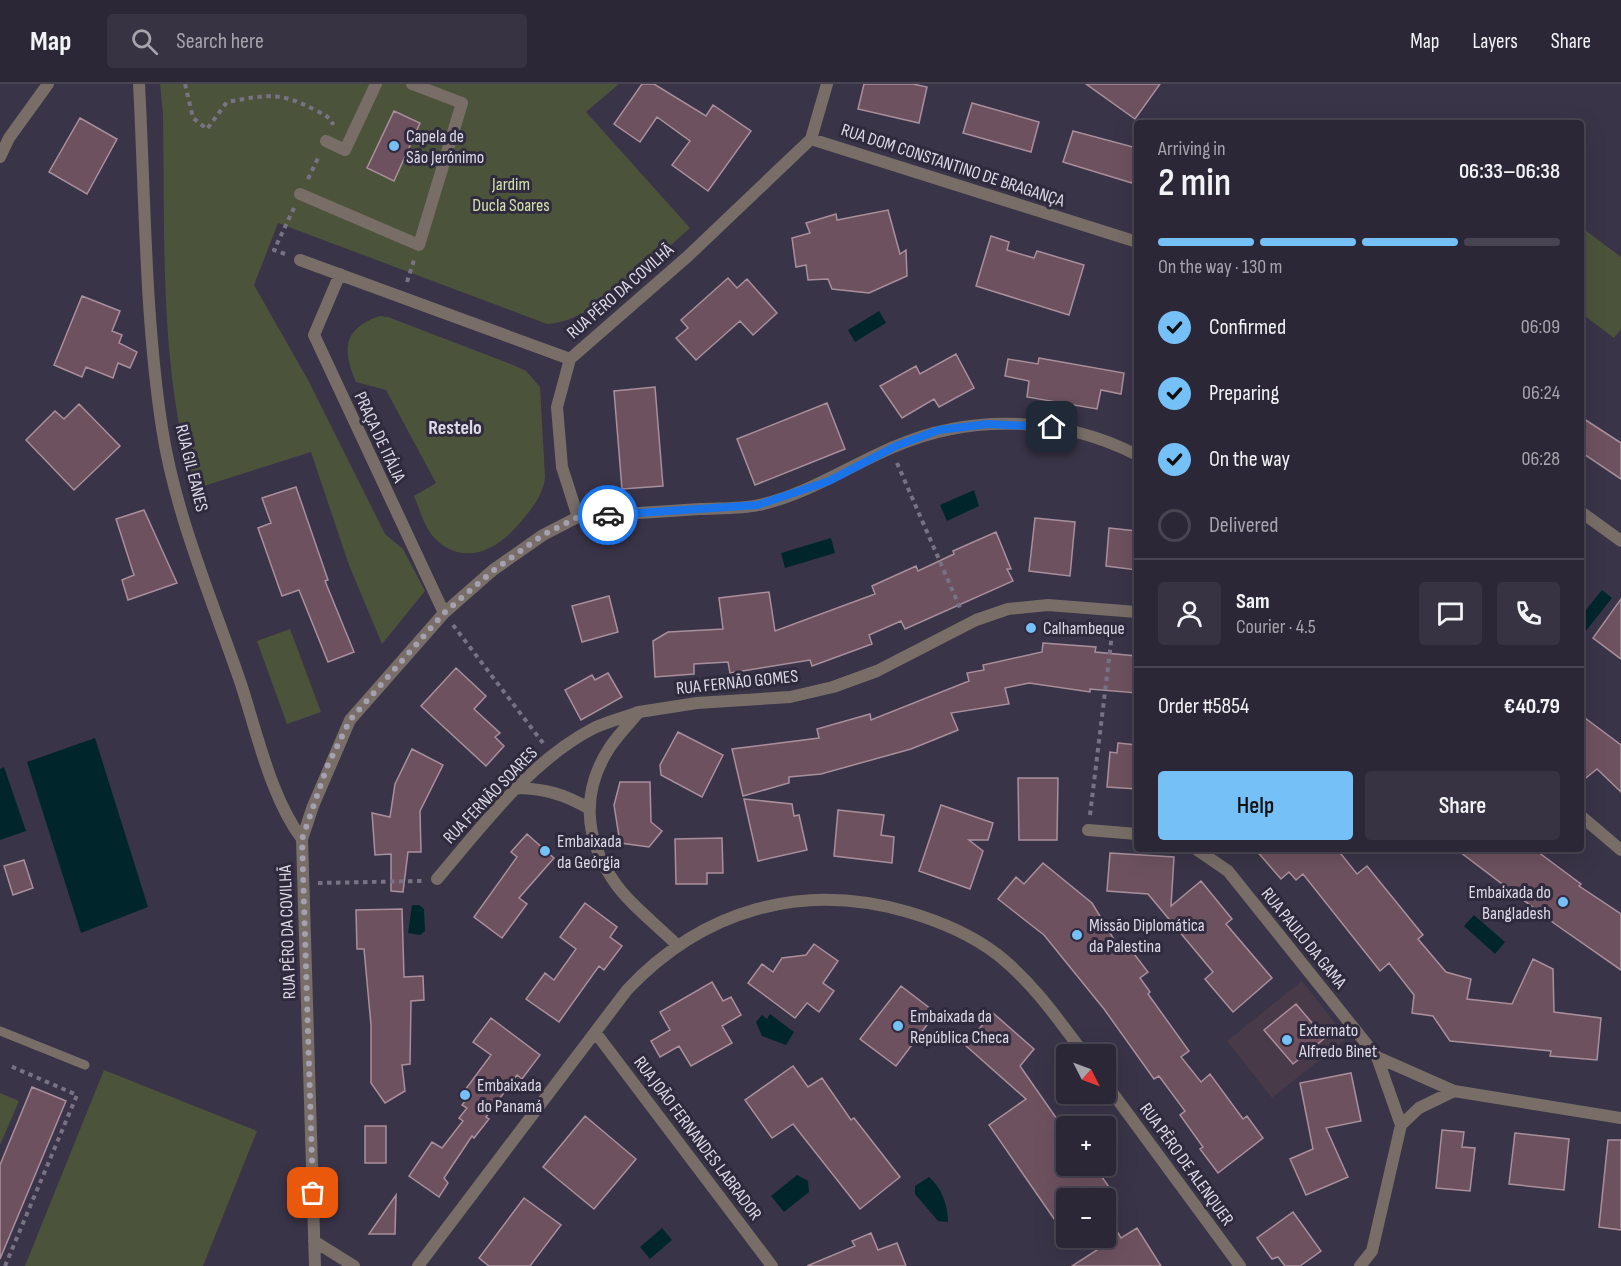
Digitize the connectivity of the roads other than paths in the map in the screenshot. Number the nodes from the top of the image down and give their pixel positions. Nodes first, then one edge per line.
1 (48, 84) edge
2 (139, 84) edge
3 (376, 84) edge
4 (412, 84) edge
5 (827, 84) edge
6 (811, 139) junction
7 (326, 141) road end
8 (0, 157) edge
9 (300, 194) road end
10 (1134, 241) edge
11 (300, 260) road end
12 (340, 274) junction
13 (570, 359) junction
14 (1134, 454) edge
15 (1584, 514) edge
16 (578, 517) junction
17 (1621, 541) edge
18 (1134, 612) edge
19 (444, 613) junction
20 (639, 712) junction
21 (518, 788) junction
22 (588, 808) junction
23 (1584, 819) edge
24 (1088, 830) road end
25 (1134, 834) edge
26 (302, 839) junction
27 (1621, 850) edge
28 (1200, 852) edge
29 (437, 879) dead end
30 (677, 945) junction
31 (0, 1031) edge
32 (595, 1032) junction
33 (1077, 1044) edge
34 (1377, 1057) junction
35 (85, 1065) dead end
36 (1454, 1091) junction
37 (1116, 1098) edge
38 (1621, 1118) edge
39 (1401, 1125) junction
40 (315, 1241) junction
41 (315, 1266) edge
42 (354, 1266) edge
43 (418, 1266) edge
44 (772, 1266) edge
45 (1239, 1266) edge
46 (1360, 1266) edge

1 - 8 street
2 - 26 street, RUA GIL EANES
3 - 7 street
4 - 9 street
5 - 6 street, RUA DOM CONSTANTINO DE BRAGANÇA
6 - 10 street, RUA DOM CONSTANTINO DE BRAGANÇA
6 - 13 street, RUA PÊRO DA COVILHÃ
11 - 12 street
12 - 13 street
12 - 19 street, PRAÇA DE ITÁLIA
13 - 16 street, RUA PÊRO DA COVILHÃ
14 - 16 street
15 - 17 street
16 - 19 street, RUA PÊRO DA COVILHÃ
18 - 20 street, RUA FERNÃO GOMES
19 - 26 street, RUA PÊRO DA COVILHÃ
20 - 21 street, RUA FERNÃO SOARES
20 - 22 street
21 - 22 street
21 - 29 street, RUA FERNÃO SOARES
22 - 30 street
23 - 27 street
24 - 25 street
26 - 40 street, RUA PÊRO DA COVILHÃ
28 - 34 street, RUA PAULO DA GAMA
30 - 32 street
30 - 33 street
31 - 35 lane
32 - 43 street
32 - 44 street, RUA JOÃO FERNANDES LABRADOR
34 - 36 street, RUA PAULO DA GAMA
34 - 39 street, RUA PAULO DA GAMA
36 - 38 street, RUA PAULO DA GAMA
36 - 39 street
37 - 45 street, RUA PÊRO DE ALENQUER
39 - 46 street
40 - 41 street, RUA PÊRO DA COVILHÃ
40 - 42 street

